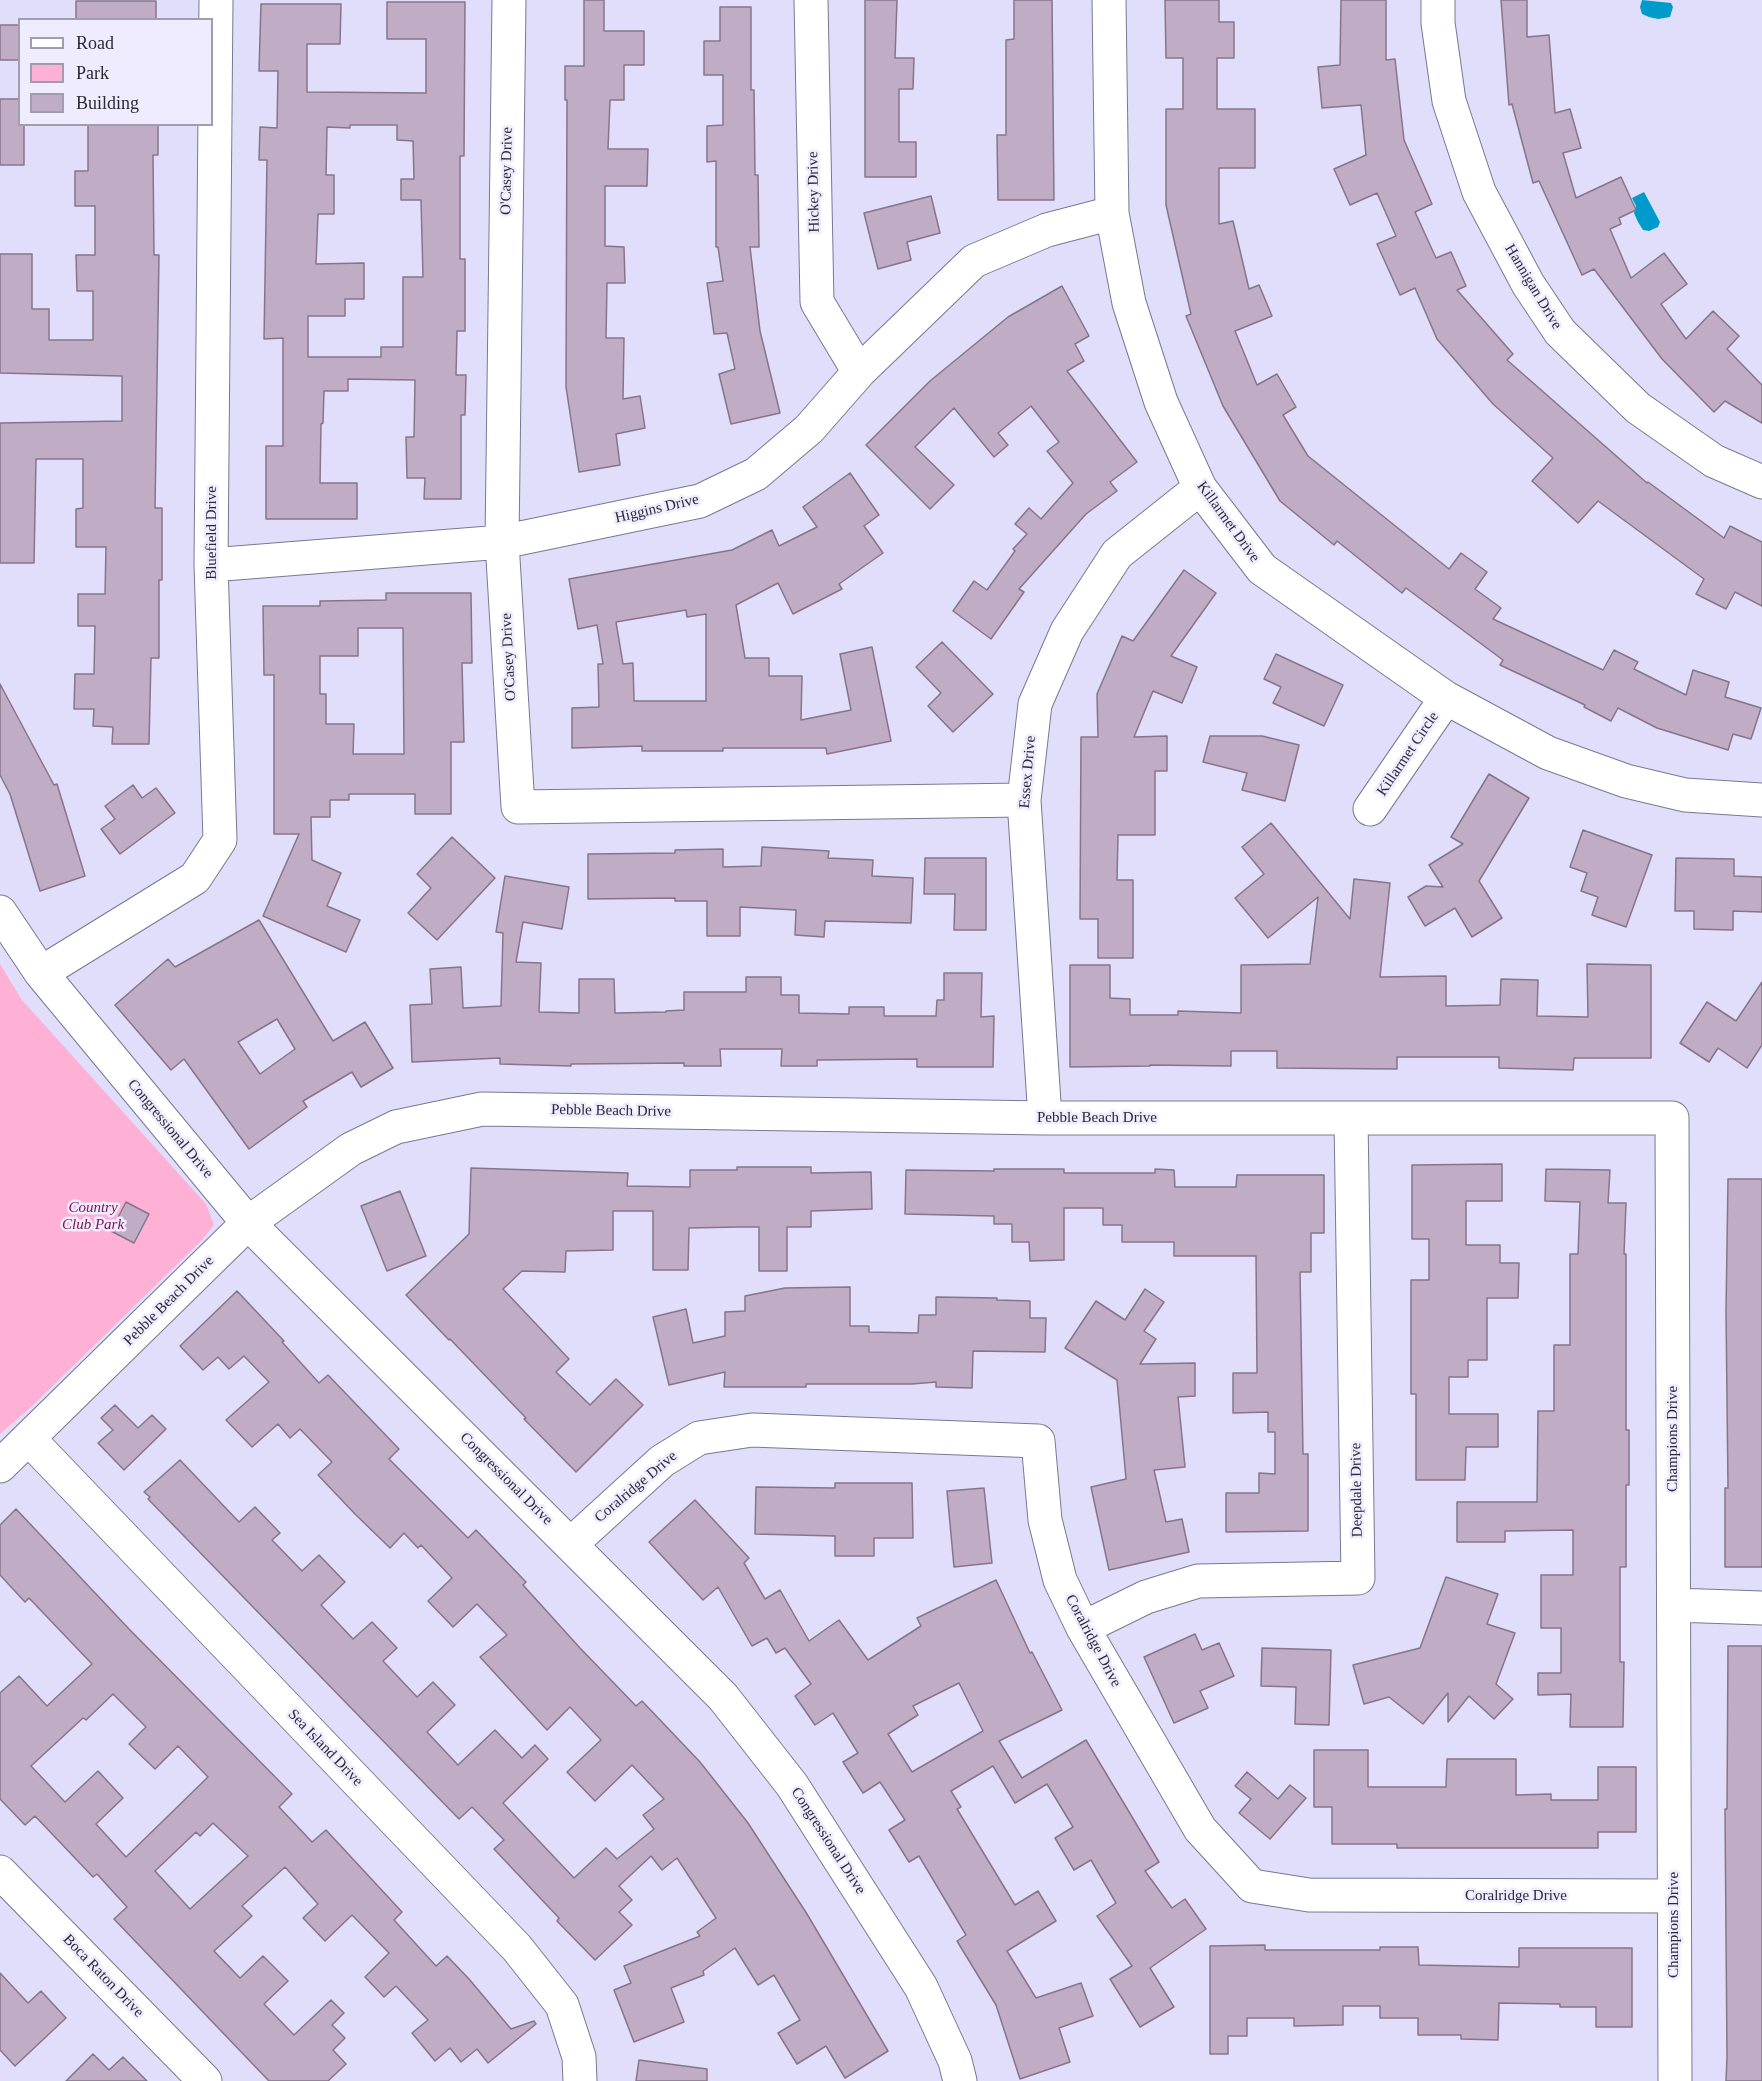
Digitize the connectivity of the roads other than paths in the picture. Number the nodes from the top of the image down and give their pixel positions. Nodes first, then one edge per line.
1 (216, 0) edge
2 (509, 0) edge
3 (811, 0) edge
4 (1109, 0) edge
5 (1438, 0) edge
6 (1112, 213) junction
7 (859, 372) junction
8 (1762, 482) edge
9 (1200, 488) junction
10 (502, 542) junction
11 (211, 565) junction
12 (1446, 698) junction
13 (1762, 800) edge
14 (1024, 801) junction
15 (1370, 809) dead end
16 (0, 912) edge
17 (41, 973) junction
18 (1045, 1118) junction
19 (1351, 1118) junction
20 (248, 1223) junction
21 (29, 1439) junction
22 (0, 1466) edge
23 (571, 1544) junction
24 (1674, 1605) junction
25 (1762, 1608) edge
26 (1083, 1628) junction
27 (0, 1872) edge
28 (1674, 1896) junction
29 (205, 2081) edge
30 (580, 2081) edge
31 (960, 2081) edge
32 (1675, 2081) edge

1 - 11 street, Bluefield Drive
2 - 10 street, O'Casey Drive
3 - 7 street, Hickey Drive
4 - 6 street, Killarmet Drive
5 - 8 street, Hannigan Drive
6 - 7 street, Higgins Drive
6 - 9 street, Killarmet Drive
7 - 10 street, Higgins Drive
9 - 12 street, Killarmet Drive
9 - 14 street, Essex Drive
10 - 11 street, Higgins Drive
10 - 14 street, O'Casey Drive
11 - 17 street, Bluefield Drive
12 - 13 street, Killarmet Drive
12 - 15 street, Killarmet Circle
14 - 18 street, Essex Drive
16 - 17 street, Congressional Drive
17 - 20 street, Congressional Drive
18 - 19 street, Pebble Beach Drive
18 - 20 street, Pebble Beach Drive
19 - 24 street, Champions Drive
19 - 26 street, Deepdale Drive
20 - 21 street, Pebble Beach Drive
20 - 23 street, Congressional Drive
21 - 22 street, Pebble Beach Drive
21 - 30 street, Sea Island Drive
23 - 26 street, Coralridge Drive
23 - 31 street, Congressional Drive
24 - 25 street
24 - 28 street, Champions Drive
26 - 28 street, Coralridge Drive
27 - 29 street, Boca Raton Drive
28 - 32 street, Champions Drive

